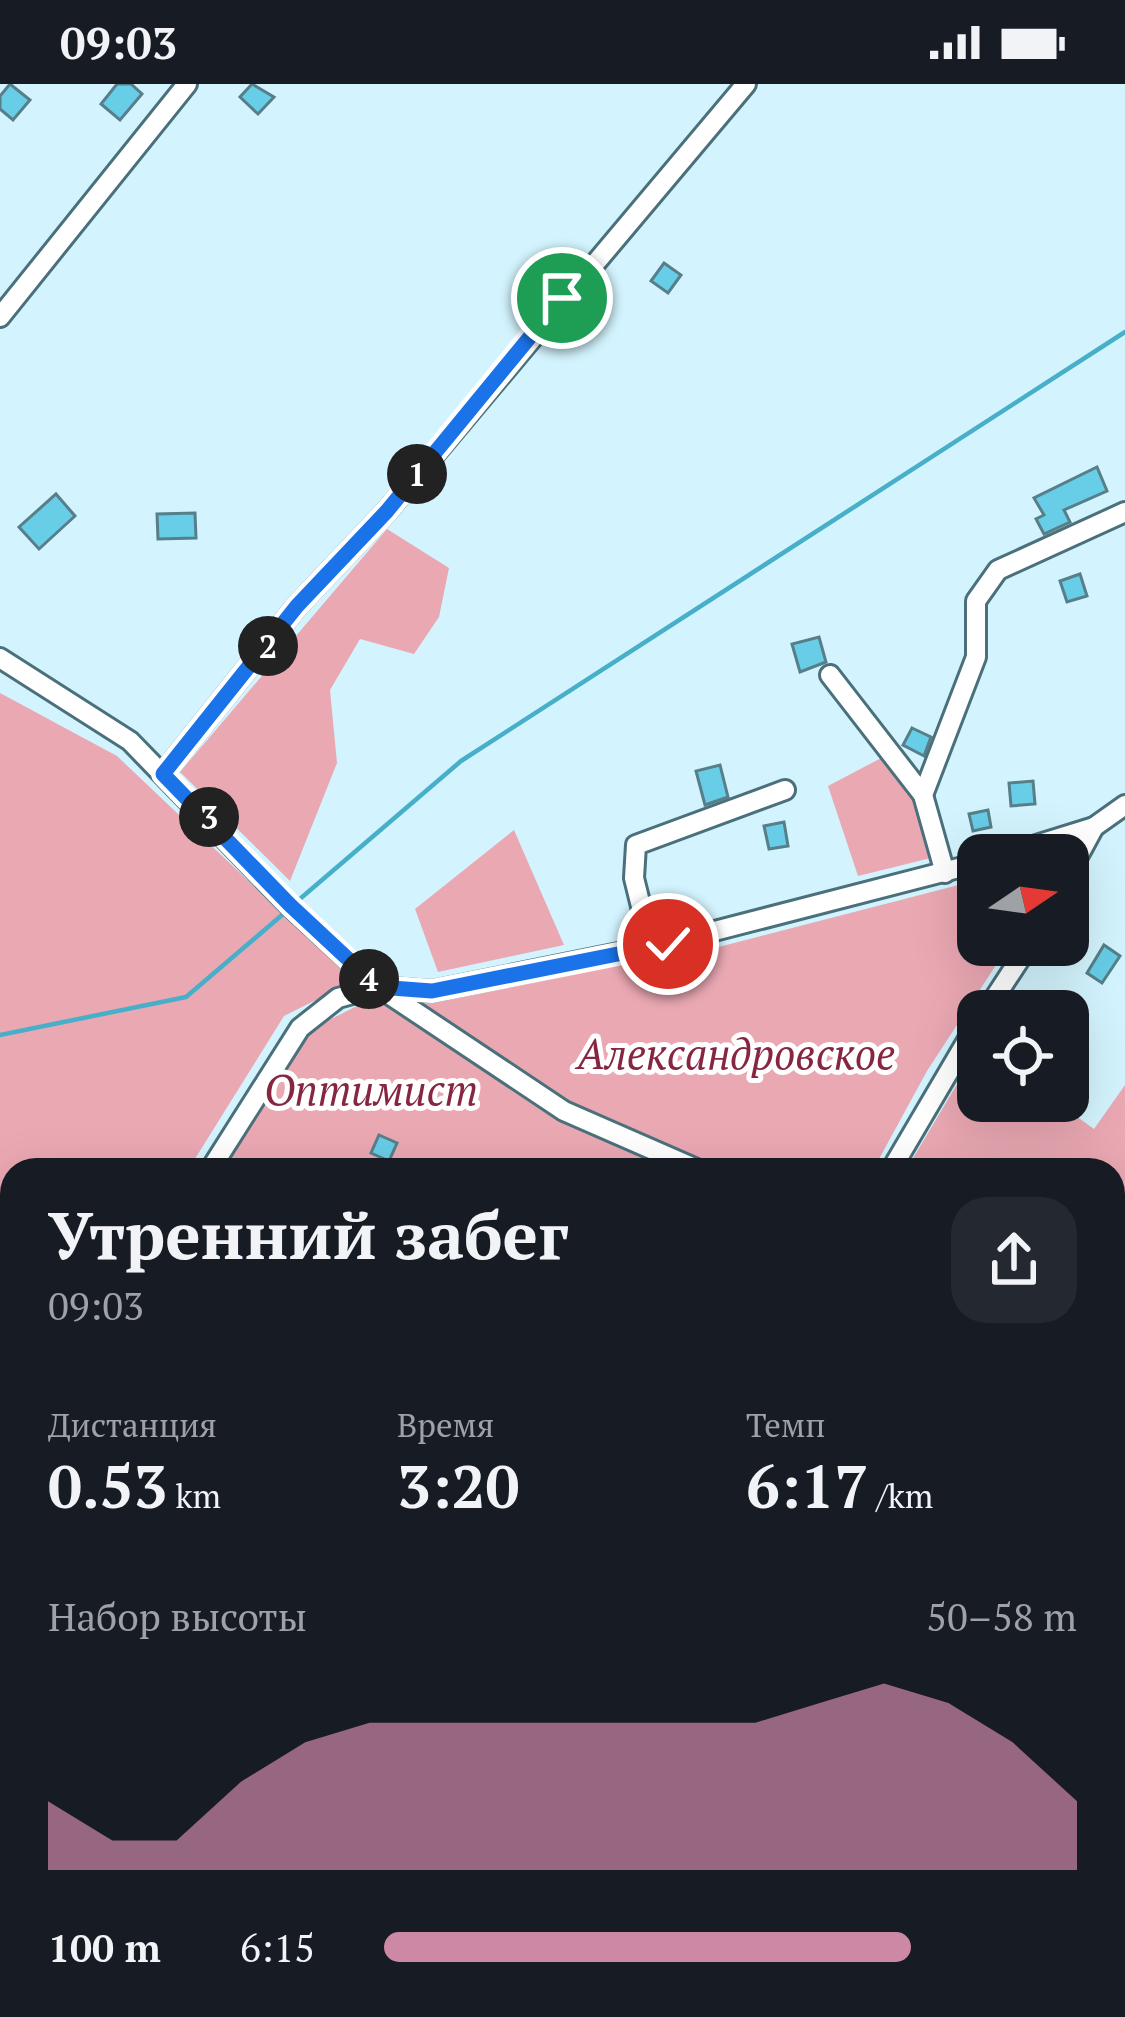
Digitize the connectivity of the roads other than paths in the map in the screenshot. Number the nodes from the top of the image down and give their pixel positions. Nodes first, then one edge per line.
1 (188, 84) edge
2 (746, 84) edge
3 (0, 317) edge
4 (1125, 512) edge
5 (0, 658) edge
6 (830, 675) dead end
7 (163, 774) junction
8 (785, 790) dead end
9 (923, 795) junction
10 (1125, 805) edge
11 (1094, 827) junction
12 (1072, 834) edge
13 (1089, 836) edge
14 (957, 869) edge
15 (945, 873) junction
16 (651, 947) junction
17 (378, 987) junction
18 (957, 1058) edge
19 (218, 1158) edge
20 (671, 1158) edge
21 (898, 1158) edge

1 - 3 street
2 - 7 street
4 - 9 street
5 - 7 street
6 - 9 street
7 - 17 street
8 - 16 street
9 - 15 street
10 - 11 street
11 - 12 street
11 - 13 street
14 - 15 street
15 - 16 street
16 - 17 street
17 - 19 street
17 - 20 street
18 - 21 street

